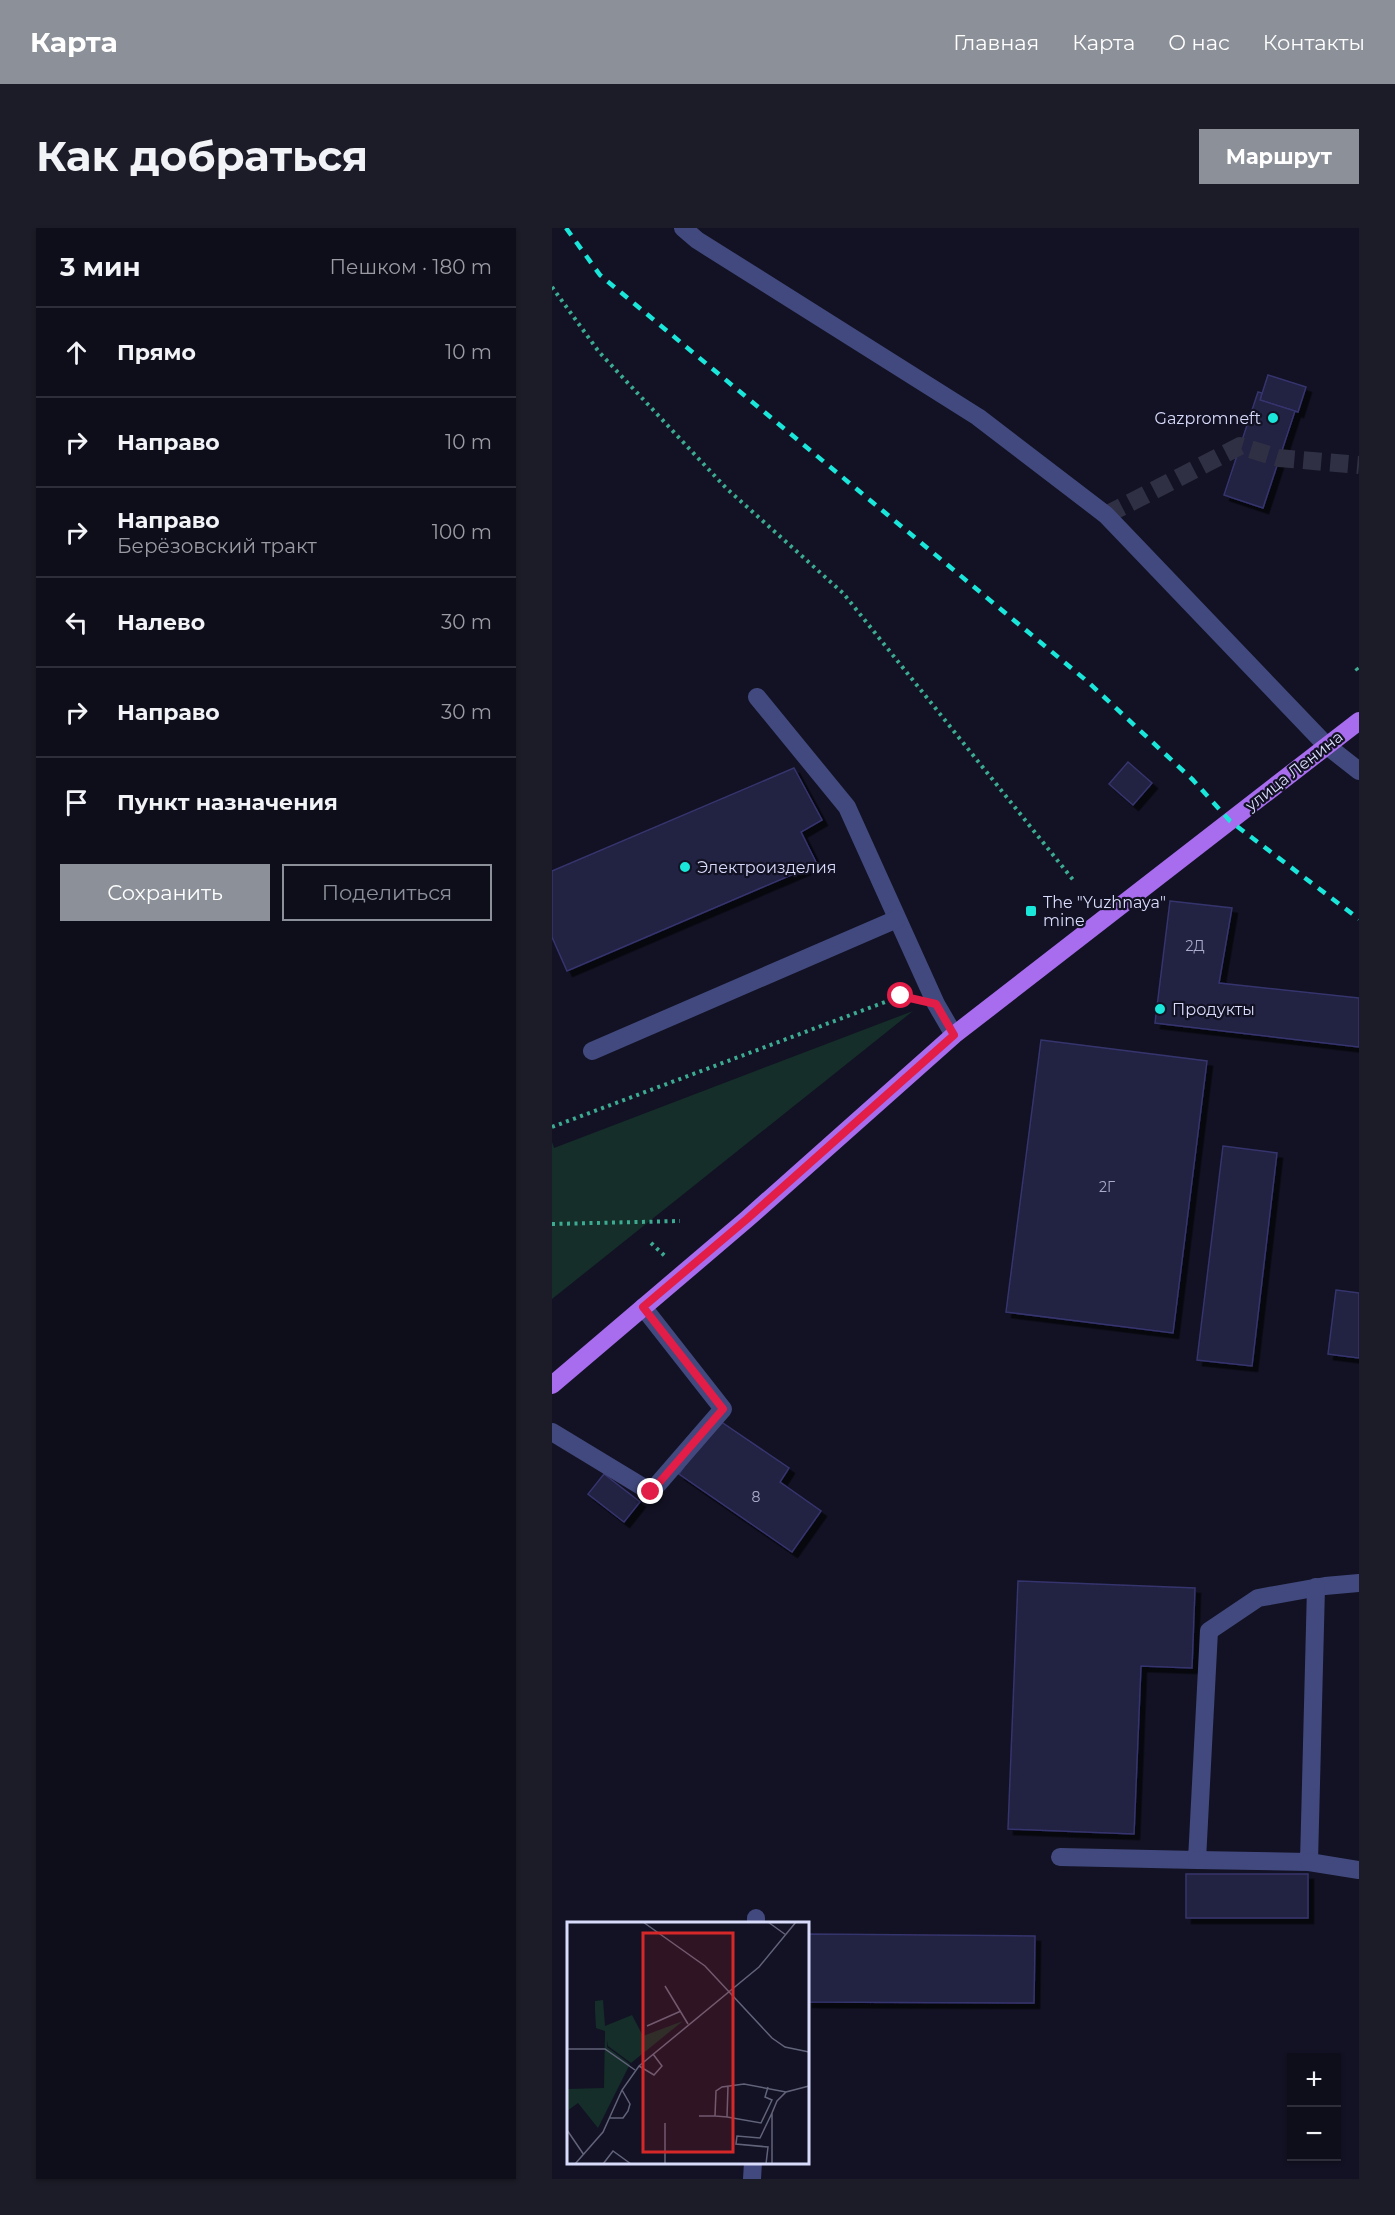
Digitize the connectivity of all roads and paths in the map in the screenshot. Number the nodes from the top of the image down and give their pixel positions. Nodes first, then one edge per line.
1 (683, 228) edge
2 (552, 287) edge
3 (757, 697) dead end
4 (1359, 721) edge
5 (1326, 745) junction
6 (1359, 771) edge
7 (1074, 881) dead end
8 (897, 919) junction
9 (936, 1004) junction
10 (954, 1035) junction
11 (592, 1051) dead end
12 (552, 1127) edge
13 (680, 1221) dead end
14 (552, 1224) edge
15 (643, 1307) junction
16 (552, 1384) edge
17 (552, 1432) edge
18 (1359, 1583) edge
19 (1316, 1587) junction
20 (1060, 1857) dead end
21 (1197, 1860) junction
22 (1309, 1862) junction
23 (1359, 1870) edge
24 (753, 2164) edge
25 (752, 2179) edge

1 - 5 street
2 - 7 path
3 - 8 street
4 - 5 main road, улица Ленина
5 - 6 street
5 - 10 main road, улица Ленина
8 - 9 street
8 - 11 street
9 - 10 street
9 - 12 path
10 - 15 main road, улица Ленина
13 - 14 path
15 - 16 main road, улица Ленина
15 - 17 street
18 - 19 street
19 - 21 street
19 - 22 street
20 - 21 street
21 - 22 street
22 - 23 street
24 - 25 street

